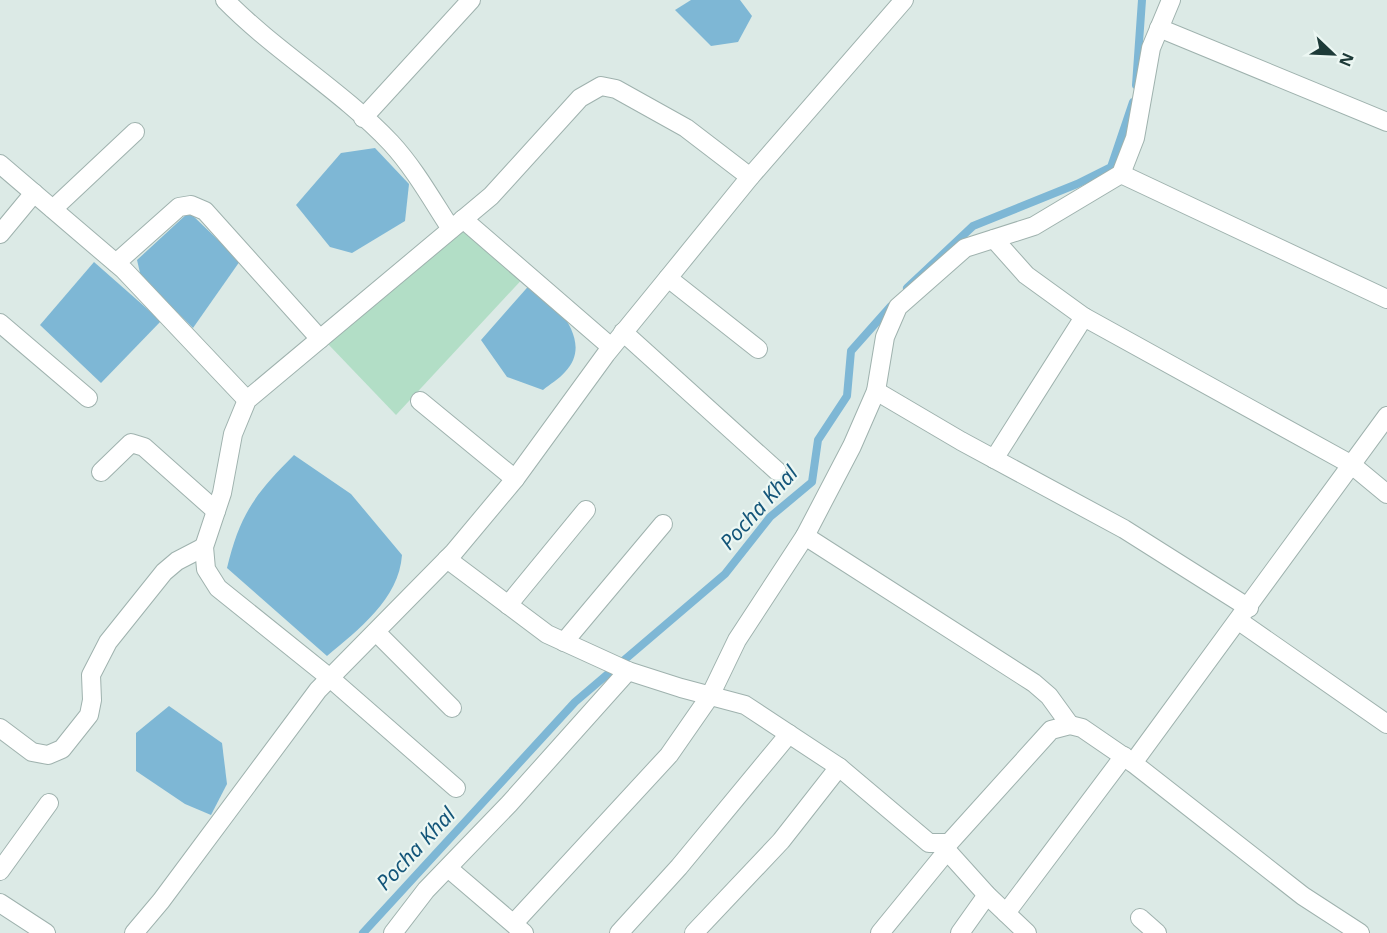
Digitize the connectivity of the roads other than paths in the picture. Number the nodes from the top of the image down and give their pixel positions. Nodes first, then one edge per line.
1 (225, 0) edge
2 (471, 0) edge
3 (904, 0) edge
4 (1171, 0) edge
5 (1159, 28) junction
6 (363, 118) junction
7 (1387, 123) edge
8 (135, 132) dead end
9 (0, 164) edge
10 (1121, 174) junction
11 (750, 177) junction
12 (34, 193) junction
13 (53, 209) junction
14 (457, 224) junction
15 (0, 234) edge
16 (994, 239) junction
17 (116, 263) junction
18 (668, 278) junction
19 (1387, 299) edge
20 (1084, 317) junction
21 (0, 323) edge
22 (623, 332) junction
23 (320, 339) junction
24 (611, 347) junction
25 (758, 349) dead end
26 (876, 391) junction
27 (88, 398) dead end
28 (248, 400) junction
29 (420, 401) dead end
30 (1387, 416) edge
31 (994, 459) junction
32 (1352, 465) junction
33 (777, 471) dead end
34 (101, 472) dead end
35 (514, 479) junction
36 (1387, 494) edge
37 (586, 510) dead end
38 (216, 511) junction
39 (663, 524) dead end
40 (805, 536) junction
41 (204, 547) junction
42 (447, 559) junction
43 (508, 605) junction
44 (1244, 614) junction
45 (376, 632) junction
46 (564, 642) junction
47 (621, 667) junction
48 (330, 678) junction
49 (710, 696) junction
50 (452, 708) dead end
51 (1387, 724) edge
52 (1070, 725) junction
53 (0, 728) edge
54 (789, 734) junction
55 (1129, 760) junction
56 (839, 767) junction
57 (456, 788) dead end
58 (49, 803) dead end
59 (944, 848) junction
60 (448, 868) junction
61 (0, 872) edge
62 (987, 895) junction
63 (0, 903) edge
64 (1006, 913) junction
65 (1140, 918) dead end
66 (519, 928) edge
67 (46, 933) edge
68 (134, 933) edge
69 (393, 933) edge
70 (620, 933) edge
71 (694, 933) edge
72 (880, 933) edge
73 (960, 933) edge
74 (1027, 933) edge
75 (1157, 933) edge
76 (1360, 933) edge

1 - 6 street
2 - 6 street
3 - 11 street
4 - 5 street
5 - 7 street
5 - 10 street
6 - 14 street
8 - 13 street
9 - 12 street
10 - 16 street
10 - 19 street
11 - 14 street
11 - 18 street
12 - 13 street
12 - 15 street
13 - 17 street
14 - 23 street
14 - 24 street
16 - 20 street
16 - 26 street
17 - 23 street
17 - 28 street
18 - 22 street
18 - 25 street
20 - 31 street
20 - 32 street
21 - 27 street
22 - 24 street
22 - 33 street
23 - 28 street
24 - 35 street
26 - 31 street
26 - 40 street
28 - 38 street
29 - 35 street
30 - 32 street
31 - 44 street
32 - 36 street
32 - 44 street
34 - 38 street
35 - 42 street
37 - 43 street
38 - 41 street
39 - 46 street
40 - 49 street
40 - 52 street
41 - 48 street
41 - 53 street
42 - 43 street
42 - 45 street
43 - 46 street
44 - 51 street
44 - 55 street
45 - 48 street
45 - 50 street
46 - 47 street
47 - 49 street
47 - 60 street
48 - 57 street
48 - 68 street
49 - 54 street
49 - 66 street
52 - 55 street
52 - 59 street
54 - 56 street
54 - 70 street
55 - 64 street
55 - 76 street
56 - 59 street
56 - 71 street
58 - 61 street
59 - 62 street
59 - 72 street
60 - 66 street
60 - 69 street
62 - 64 street
62 - 73 street
63 - 67 street
64 - 74 street
65 - 75 street

